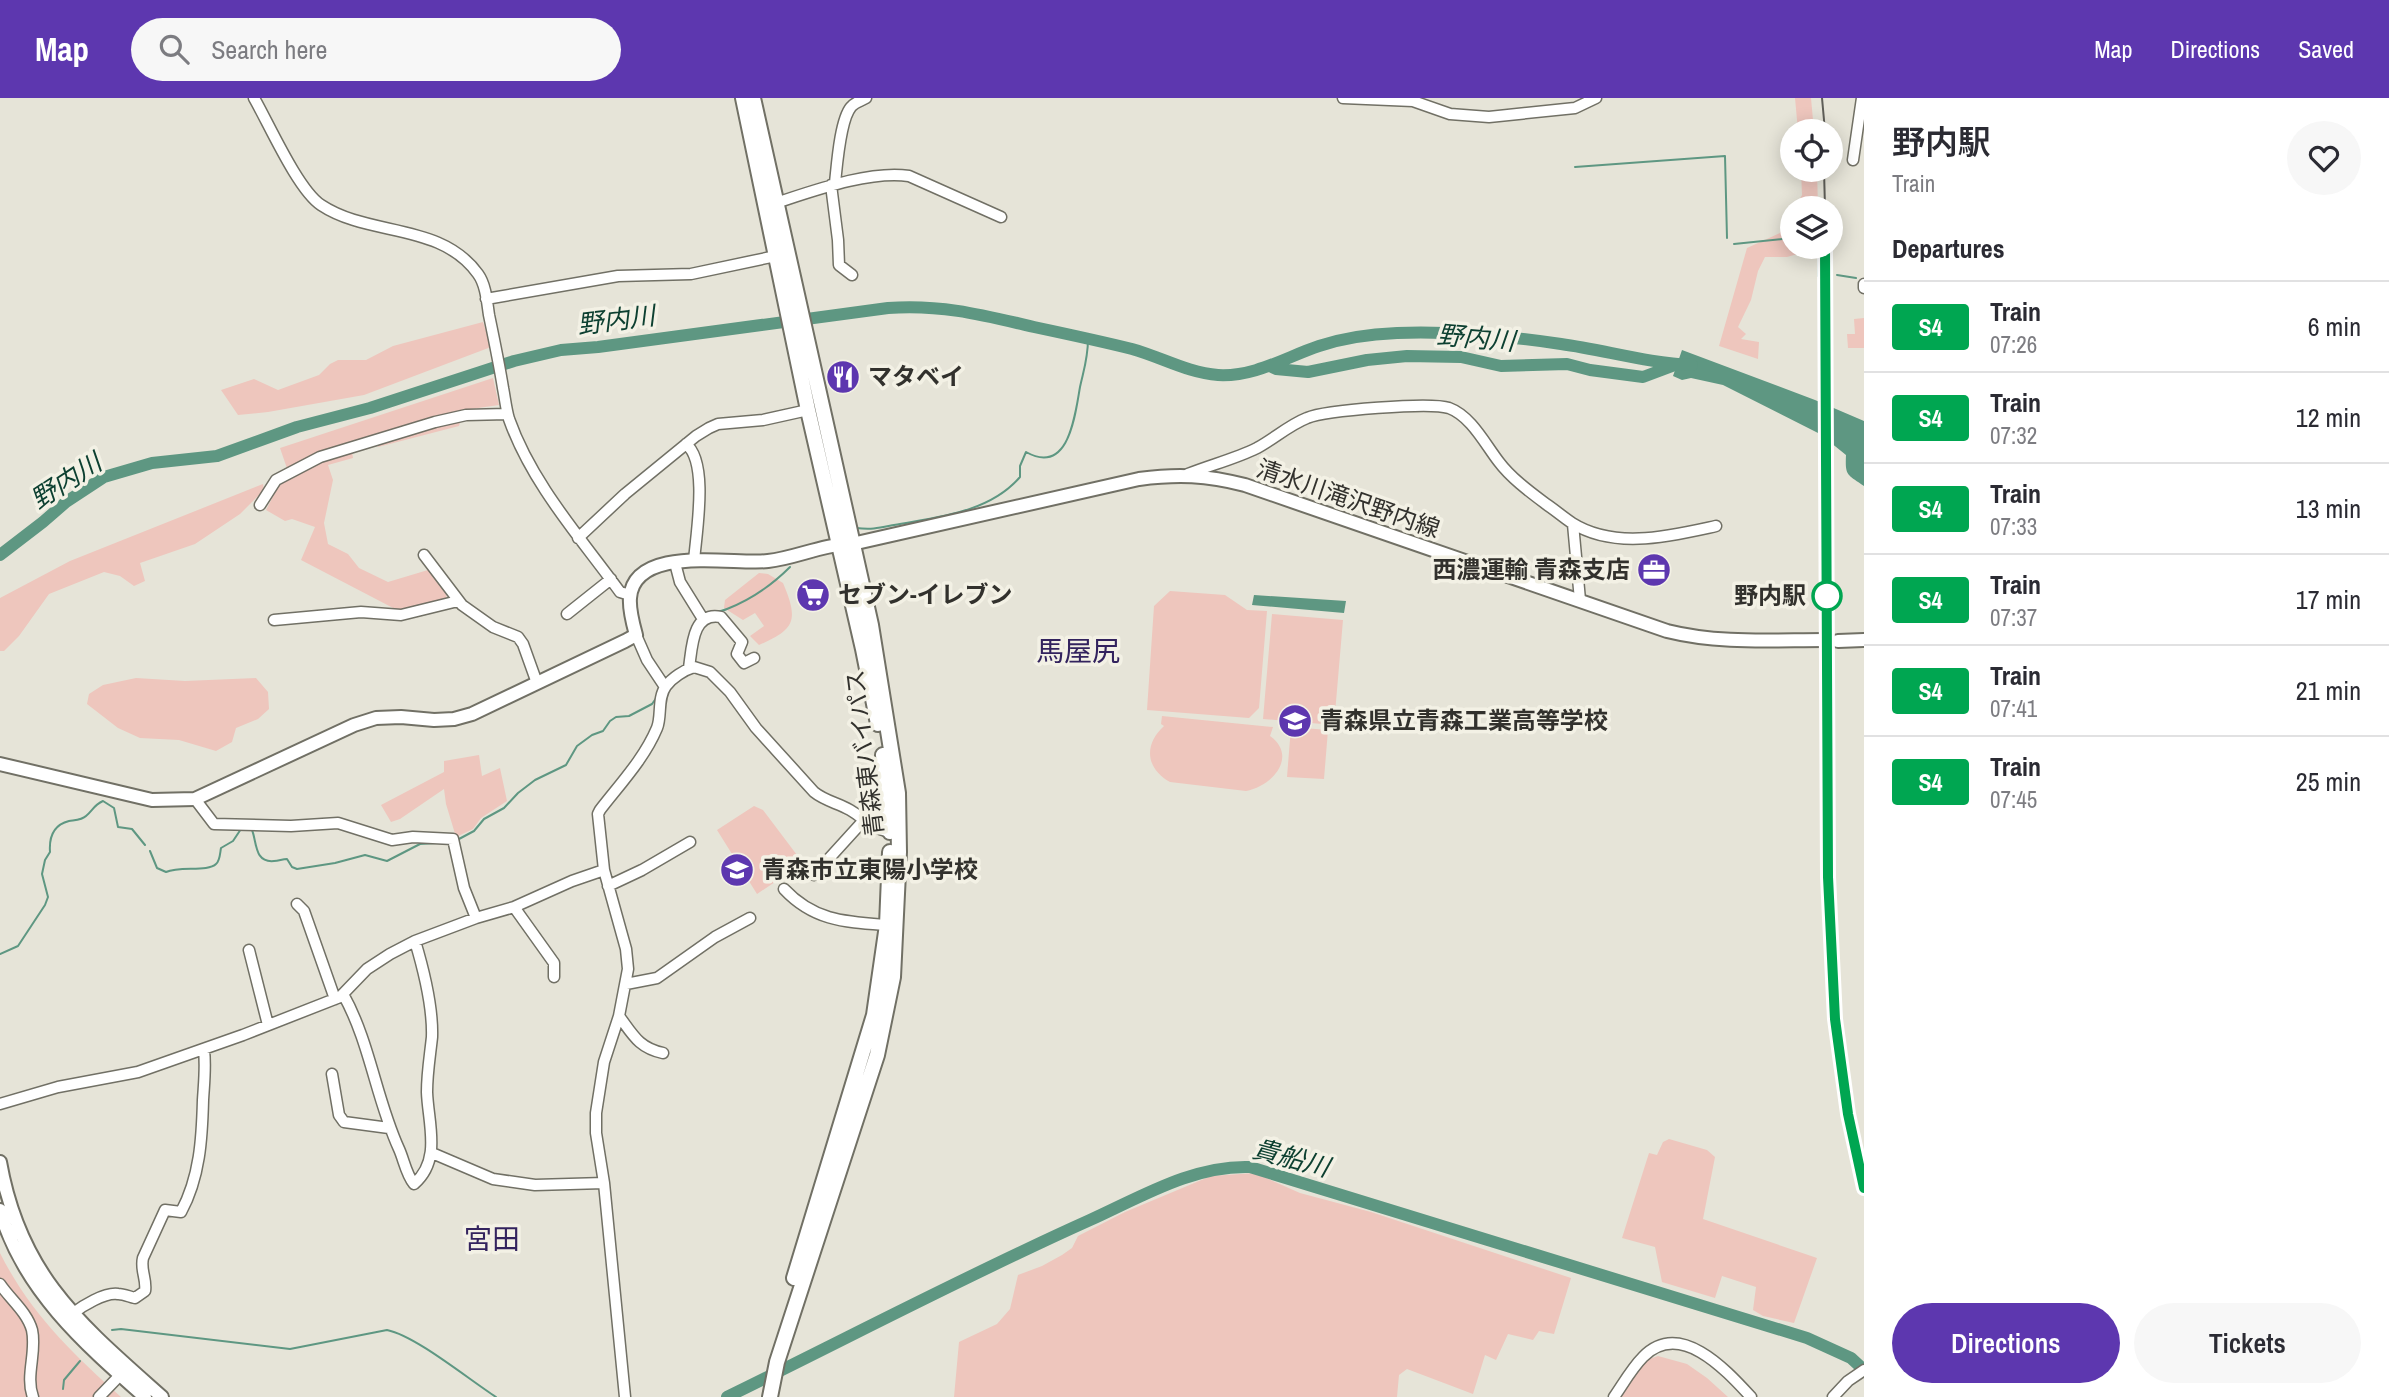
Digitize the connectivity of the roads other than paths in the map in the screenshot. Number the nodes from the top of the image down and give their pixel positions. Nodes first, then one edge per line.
1 (254, 98) edge
2 (743, 98) edge
3 (753, 98) edge
4 (866, 98) edge
5 (1343, 98) edge
6 (1596, 98) edge
7 (1862, 98) edge
8 (1853, 160) dead end
9 (833, 184) junction
10 (776, 203) junction
11 (1001, 217) dead end
12 (776, 256) junction
13 (785, 273) junction
14 (852, 275) dead end
15 (486, 299) junction
16 (804, 357) junction
17 (808, 410) junction
18 (507, 414) junction
19 (686, 444) junction
20 (1188, 474) junction
21 (260, 505) dead end
22 (1573, 524) junction
23 (1716, 526) dead end
24 (579, 538) junction
25 (846, 544) junction
26 (424, 555) dead end
27 (694, 561) junction
28 (675, 563) junction
29 (611, 579) junction
30 (630, 595) junction
31 (1580, 600) junction
32 (458, 601) junction
33 (568, 614) dead end
34 (704, 619) junction
35 (274, 620) dead end
36 (636, 635) junction
37 (1864, 640) edge
38 (754, 658) dead end
39 (689, 668) junction
40 (537, 683) junction
41 (665, 687) junction
42 (0, 764) edge
43 (195, 799) junction
44 (864, 820) junction
45 (890, 832) junction
46 (690, 842) dead end
47 (604, 870) junction
48 (814, 875) dead end
49 (608, 886) junction
50 (784, 889) dead end
51 (298, 904) dead end
52 (514, 907) junction
53 (476, 918) junction
54 (750, 918) dead end
55 (887, 925) junction
56 (415, 941) junction
57 (248, 950) dead end
58 (554, 977) dead end
59 (626, 984) junction
60 (339, 997) junction
61 (619, 1016) junction
62 (268, 1025) junction
63 (204, 1050) junction
64 (663, 1053) dead end
65 (332, 1074) dead end
66 (0, 1104) edge
67 (389, 1128) junction
68 (432, 1153) junction
69 (0, 1162) edge
70 (604, 1183) junction
71 (0, 1210) edge
72 (0, 1284) edge
73 (72, 1314) junction
74 (772, 1364) junction
75 (124, 1371) junction
76 (1861, 1372) edge
77 (766, 1390) edge
78 (33, 1397) edge
79 (99, 1397) edge
80 (145, 1397) edge
81 (162, 1397) edge
82 (625, 1397) edge
83 (1614, 1397) edge
84 (1751, 1397) edge
85 (1833, 1397) edge

1 - 15 street
2 - 12 highway, 青森東バイパス
3 - 10 highway, 青森東バイパス
4 - 9 street
5 - 6 street
7 - 8 street
9 - 10 street
9 - 11 street
9 - 14 street
10 - 13 highway, 青森東バイパス
12 - 13 highway, 青森東バイパス
12 - 15 street
13 - 16 highway, 青森東バイパス
15 - 18 street
16 - 17 highway, 青森東バイパス
16 - 25 highway, 青森東バイパス
17 - 19 street
17 - 25 highway, 青森東バイパス
18 - 21 street
18 - 24 street
19 - 24 street
19 - 27 street
20 - 22 street
20 - 25 main road, 清水川滝沢野内線
20 - 31 main road, 清水川滝沢野内線
22 - 23 street
22 - 31 street
24 - 29 street
25 - 27 main road, 清水川滝沢野内線
25 - 45 highway, 青森東バイパス
25 - 74 highway, 青森東バイパス
26 - 32 street
27 - 28 main road, 清水川滝沢野内線
28 - 30 main road, 清水川滝沢野内線
28 - 34 street
29 - 30 street
29 - 33 street
30 - 36 main road
31 - 37 main road, 清水川滝沢野内線
32 - 35 street
32 - 40 street
34 - 38 street
34 - 39 street
36 - 40 main road
36 - 41 street
39 - 41 street
39 - 44 street
40 - 43 main road
41 - 47 street
42 - 43 main road
43 - 53 street
44 - 45 street
44 - 48 street
45 - 55 highway, 青森東バイパス
46 - 49 street
47 - 49 street
47 - 52 street
49 - 59 street
50 - 55 street
51 - 60 street
52 - 53 street
52 - 58 street
53 - 56 street
54 - 59 street
55 - 74 highway, 青森東バイパス
56 - 60 street
56 - 68 street
57 - 62 street
59 - 61 street
60 - 62 street
60 - 67 street
61 - 64 street
61 - 70 street
62 - 63 street
63 - 66 street
63 - 73 street
65 - 67 street
67 - 68 street
68 - 70 street
69 - 73 main road
70 - 82 street
71 - 75 main road
72 - 78 street
73 - 75 main road
74 - 77 highway, 青森東バイパス
75 - 79 street
75 - 80 main road
75 - 81 main road
76 - 85 street
83 - 84 street

